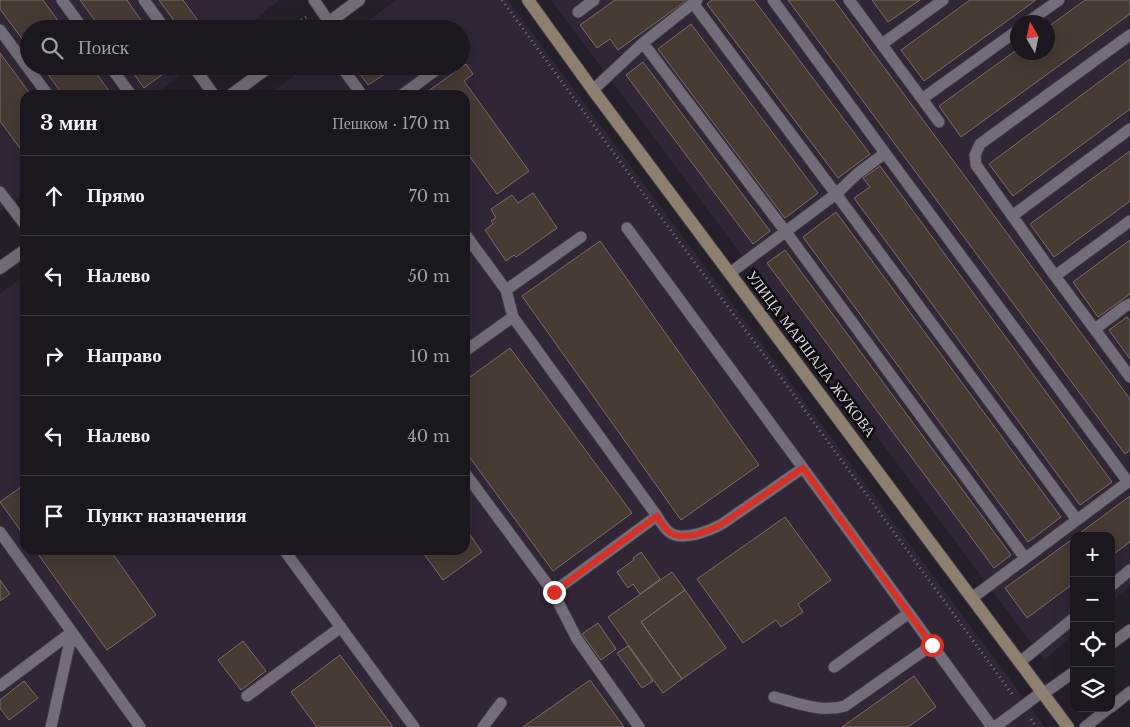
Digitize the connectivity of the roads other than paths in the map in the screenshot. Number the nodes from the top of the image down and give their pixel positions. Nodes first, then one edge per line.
1 (62, 0) edge
2 (144, 0) edge
3 (314, 0) edge
4 (359, 0) edge
5 (528, 0) edge
6 (594, 0) edge
7 (773, 0) edge
8 (849, 0) edge
9 (942, 0) edge
10 (1059, 0) edge
11 (695, 2) edge
12 (578, 12) dead end
13 (1038, 15) edge
14 (76, 20) edge
15 (158, 20) edge
16 (323, 20) edge
17 (332, 20) edge
18 (0, 30) edge
19 (1130, 35) edge
20 (1010, 36) edge
21 (643, 43) junction
22 (882, 44) junction
23 (20, 57) edge
24 (33, 75) edge
25 (117, 75) edge
26 (200, 75) edge
27 (258, 75) edge
28 (348, 75) edge
29 (429, 75) edge
30 (44, 90) edge
31 (127, 90) edge
32 (210, 90) edge
33 (239, 90) edge
34 (358, 90) edge
35 (409, 90) edge
36 (593, 90) junction
37 (922, 99) junction
38 (939, 122) dead end
39 (1130, 129) edge
40 (885, 153) junction
41 (0, 192) edge
42 (836, 194) junction
43 (1012, 216) junction
44 (20, 218) edge
45 (1130, 220) edge
46 (627, 228) dead end
47 (786, 232) junction
48 (581, 238) dead end
49 (470, 241) edge
50 (20, 254) edge
51 (0, 268) edge
52 (730, 273) junction
53 (1055, 276) junction
54 (506, 290) junction
55 (1130, 304) edge
56 (513, 317) junction
57 (1094, 329) junction
58 (470, 347) edge
59 (1130, 376) edge
60 (803, 468) junction
61 (470, 480) edge
62 (1129, 481) edge
63 (657, 516) junction
64 (1077, 520) junction
65 (0, 532) edge
66 (288, 555) edge
67 (1025, 558) junction
68 (1130, 570) edge
69 (1115, 583) edge
70 (554, 592) junction
71 (972, 598) junction
72 (909, 613) junction
73 (1070, 621) edge
74 (341, 627) junction
75 (1130, 630) edge
76 (72, 632) junction
77 (1115, 641) edge
78 (932, 645) junction
79 (1020, 662) junction
80 (834, 667) dead end
81 (1070, 675) edge
82 (0, 686) edge
83 (1130, 692) edge
84 (1043, 693) junction
85 (247, 696) dead end
86 (774, 697) dead end
87 (501, 703) dead end
88 (1115, 703) edge
89 (1104, 712) edge
90 (51, 727) edge
91 (140, 727) edge
92 (414, 727) edge
93 (483, 727) edge
94 (639, 727) edge
95 (993, 727) edge
96 (1068, 727) edge
97 (1085, 727) edge

1 - 14 lane
2 - 15 lane
3 - 16 lane
4 - 17 street
5 - 36 main road, УЛИЦА МАРШАЛА ЖУКОВА
6 - 12 lane
7 - 40 lane
8 - 22 lane
9 - 22 lane
10 - 13 lane
11 - 21 lane
11 - 42 lane
18 - 23 lane
19 - 43 lane
20 - 37 lane
21 - 36 lane
21 - 47 lane
22 - 37 lane
24 - 30 lane
25 - 31 lane
26 - 32 lane
27 - 33 street
28 - 34 lane
29 - 35 lane
36 - 52 main road, УЛИЦА МАРШАЛА ЖУКОВА
37 - 38 lane
39 - 43 lane
40 - 42 lane
40 - 62 lane
41 - 44 lane
42 - 47 lane
42 - 64 lane
43 - 53 lane
45 - 53 lane
46 - 60 lane
47 - 52 lane
47 - 67 lane
48 - 54 lane
49 - 54 lane
50 - 51 street
52 - 71 main road, УЛИЦА МАРШАЛА ЖУКОВА
53 - 57 lane
54 - 56 lane
55 - 57 lane
56 - 58 lane
56 - 63 lane
57 - 59 lane
60 - 63 lane
60 - 72 lane
61 - 70 lane
62 - 64 lane
63 - 70 lane
64 - 67 lane
65 - 76 lane
66 - 74 lane
67 - 71 lane
68 - 69 lane
70 - 94 lane
71 - 79 main road, УЛИЦА МАРШАЛА ЖУКОВА
72 - 78 lane
72 - 80 lane
73 - 79 lane
74 - 85 lane
74 - 92 lane
75 - 77 lane
76 - 82 lane
76 - 90 lane
76 - 91 lane
78 - 86 lane
78 - 95 lane
79 - 84 main road, УЛИЦА МАРШАЛА ЖУКОВА
81 - 84 lane
83 - 88 lane
84 - 95 lane
84 - 96 main road, УЛИЦА МАРШАЛА ЖУКОВА
87 - 93 lane
89 - 97 lane

